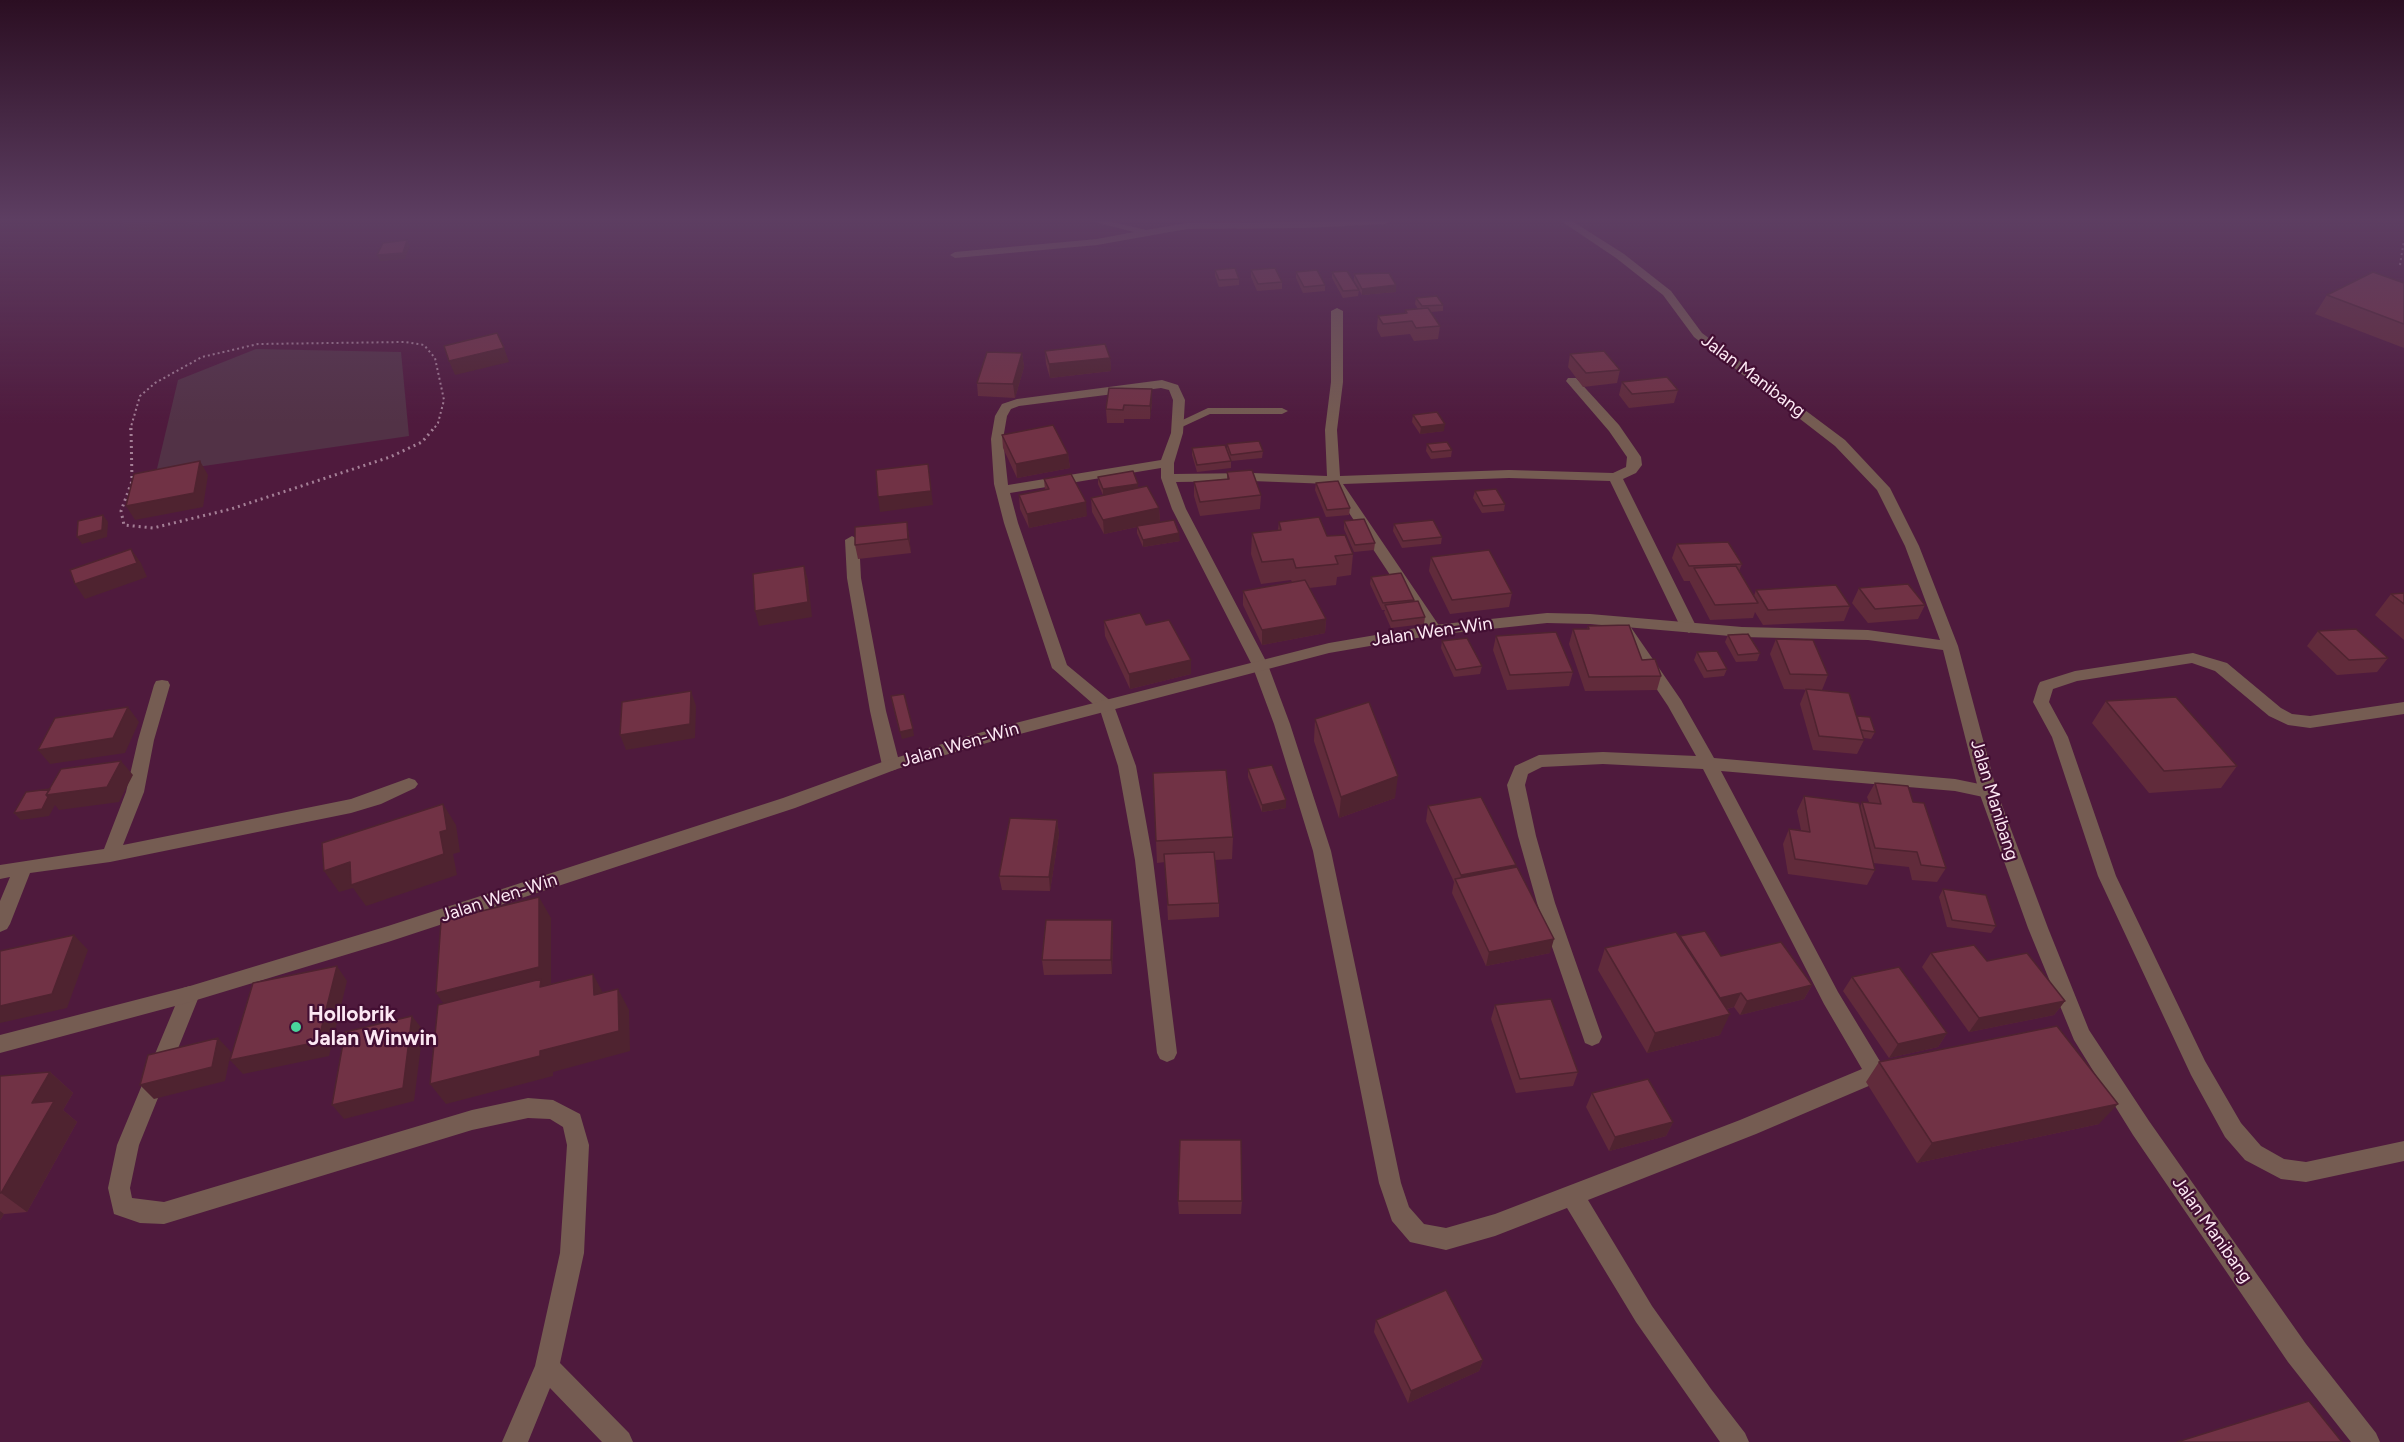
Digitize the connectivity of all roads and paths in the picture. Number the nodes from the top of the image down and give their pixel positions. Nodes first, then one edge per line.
1 (1661, 288) edge
2 (1337, 311) dead end
3 (378, 343) joint
4 (1572, 381) dead end
5 (1282, 411) dead end
6 (1178, 425) junction
7 (1167, 463) junction
8 (1615, 477) junction
9 (1168, 478) junction
10 (1334, 480) junction
11 (1003, 489) junction
12 (852, 540) edge
13 (1619, 622) junction
14 (1689, 628) junction
15 (1434, 630) junction
16 (1950, 646) junction
17 (1260, 665) junction
18 (162, 685) dead end
19 (1107, 706) junction
20 (2404, 708) edge
21 (1708, 762) junction
22 (891, 765) junction
23 (409, 784) dead end
24 (1988, 792) junction
25 (110, 855) junction
26 (23, 867) junction
27 (0, 872) edge
28 (0, 924) edge
29 (190, 994) junction
30 (2081, 1034) junction
31 (1592, 1037) dead end
32 (2059, 1038) edge
33 (0, 1044) edge
34 (1167, 1053) dead end
35 (1911, 1066) edge
36 (1876, 1073) junction
37 (2404, 1150) edge
38 (1572, 1195) junction
39 (547, 1367) junction
40 (515, 1442) edge
41 (620, 1442) edge
42 (1736, 1442) edge
43 (2367, 1442) edge

1 - 16 street, Jalan Manibang
2 - 10 street
3 - 3 path
4 - 8 street
5 - 6 lane
6 - 7 street
6 - 11 street
7 - 9 street
7 - 11 street
8 - 10 street
8 - 14 street
9 - 10 street
9 - 17 street
10 - 15 street
11 - 19 street
12 - 22 street
13 - 14 street, Jalan Wen-Win
13 - 15 street, Jalan Wen-Win
13 - 21 street
14 - 16 street, Jalan Wen-Win
15 - 17 street, Jalan Wen-Win
16 - 24 street, Jalan Manibang
17 - 19 street, Jalan Wen-Win
17 - 38 street
18 - 25 street
19 - 22 street, Jalan Wen-Win
19 - 34 street
20 - 37 street
21 - 24 street
21 - 31 street
21 - 36 street
22 - 29 street, Jalan Wen-Win
23 - 25 street
24 - 30 street, Jalan Manibang
25 - 26 street
26 - 27 street
26 - 28 street
29 - 33 street, Jalan Wen-Win
29 - 39 street
30 - 32 street
30 - 43 street, Jalan Manibang
35 - 36 street
36 - 38 street
38 - 42 street
39 - 40 street
39 - 41 street

